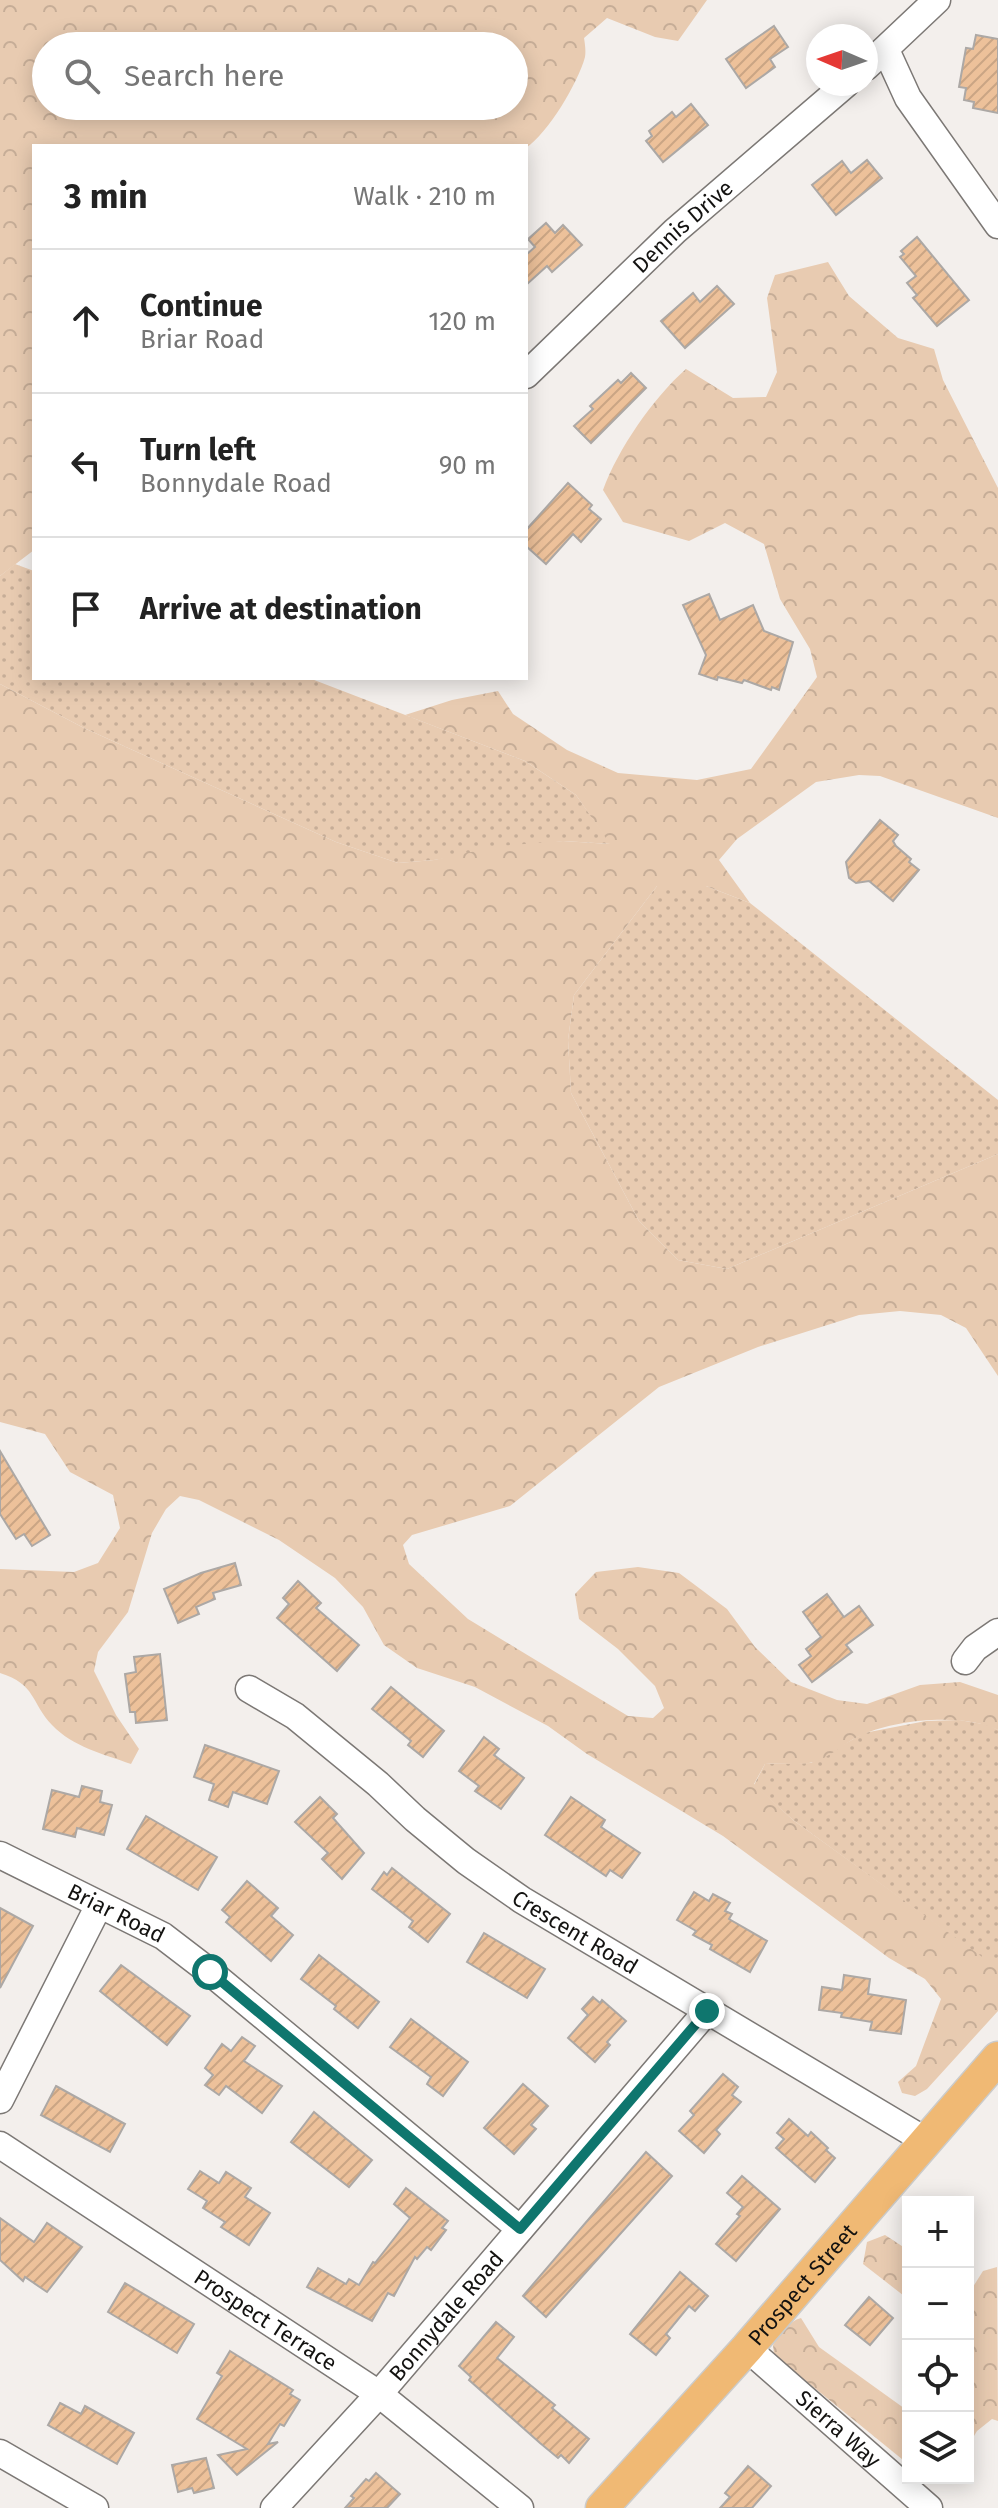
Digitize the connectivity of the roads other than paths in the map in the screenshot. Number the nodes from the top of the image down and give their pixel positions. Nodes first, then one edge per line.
1 (937, 0) edge
2 (886, 50) junction
3 (878, 57) edge
4 (832, 96) edge
5 (998, 225) edge
6 (528, 373) edge
7 (998, 1632) edge
8 (965, 1661) dead end
9 (249, 1689) dead end
10 (0, 1855) edge
11 (99, 1905) junction
12 (707, 2011) junction
13 (998, 2058) edge
14 (0, 2100) edge
15 (926, 2141) junction
16 (0, 2145) edge
17 (520, 2229) junction
18 (747, 2348) junction
19 (379, 2394) junction
20 (0, 2453) edge
21 (95, 2508) edge
22 (274, 2508) edge
23 (520, 2508) edge
24 (602, 2508) edge
25 (929, 2508) edge

1 - 2 street
2 - 3 street
2 - 5 street
4 - 6 street, Dennis Drive
7 - 8 street
9 - 12 street, Crescent Road
10 - 11 street, Briar Road
11 - 14 street
11 - 17 street, Briar Road
12 - 15 street, Crescent Road
12 - 17 street, Bonnydale Road
13 - 15 main road, Prospect Street
15 - 18 main road, Prospect Street
16 - 19 street, Prospect Terrace
17 - 19 street, Bonnydale Road
18 - 24 main road, Prospect Street
18 - 25 street, Sierra Way
19 - 22 street, Bonnydale Road
19 - 23 street, Prospect Terrace
20 - 21 street

